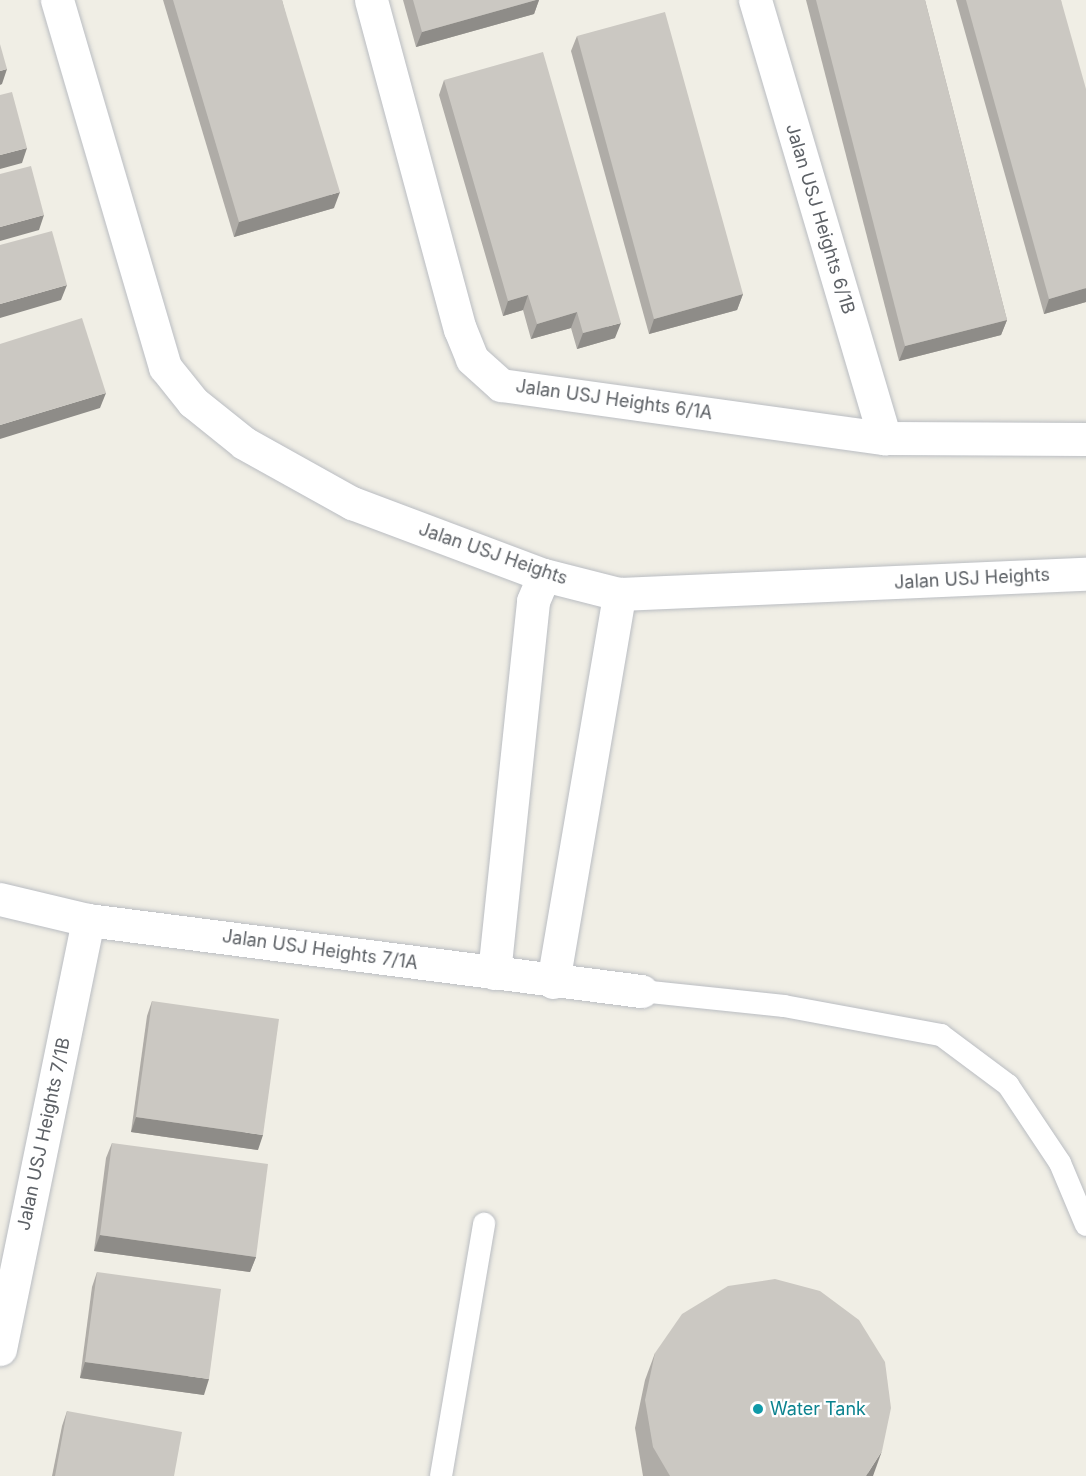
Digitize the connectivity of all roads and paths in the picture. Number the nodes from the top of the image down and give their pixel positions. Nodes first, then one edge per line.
1 (57, 0) edge
2 (371, 0) edge
3 (755, 0) edge
4 (885, 438) junction
5 (1086, 439) edge
6 (1086, 574) edge
7 (544, 575) junction
8 (619, 594) junction
9 (0, 899) edge
10 (88, 920) junction
11 (494, 974) junction
12 (553, 982) junction
13 (641, 991) joint
14 (484, 1224) dead end
15 (1086, 1225) edge
16 (0, 1349) edge
17 (441, 1476) edge

1 - 7 street, Jalan USJ Heights
2 - 4 street, Jalan USJ Heights 6/1A
3 - 4 street, Jalan USJ Heights 6/1B
4 - 5 street, Jalan USJ Heights 6/1A
6 - 8 street, Jalan USJ Heights
7 - 8 street, Jalan USJ Heights
7 - 11 street
8 - 12 street
9 - 10 street, Jalan USJ Heights 7/1A
10 - 11 street, Jalan USJ Heights 7/1A
10 - 16 street, Jalan USJ Heights 7/1B
11 - 12 street, Jalan USJ Heights 7/1A
12 - 13 street, Jalan USJ Heights 7/1A
13 - 15 lane
14 - 17 lane

